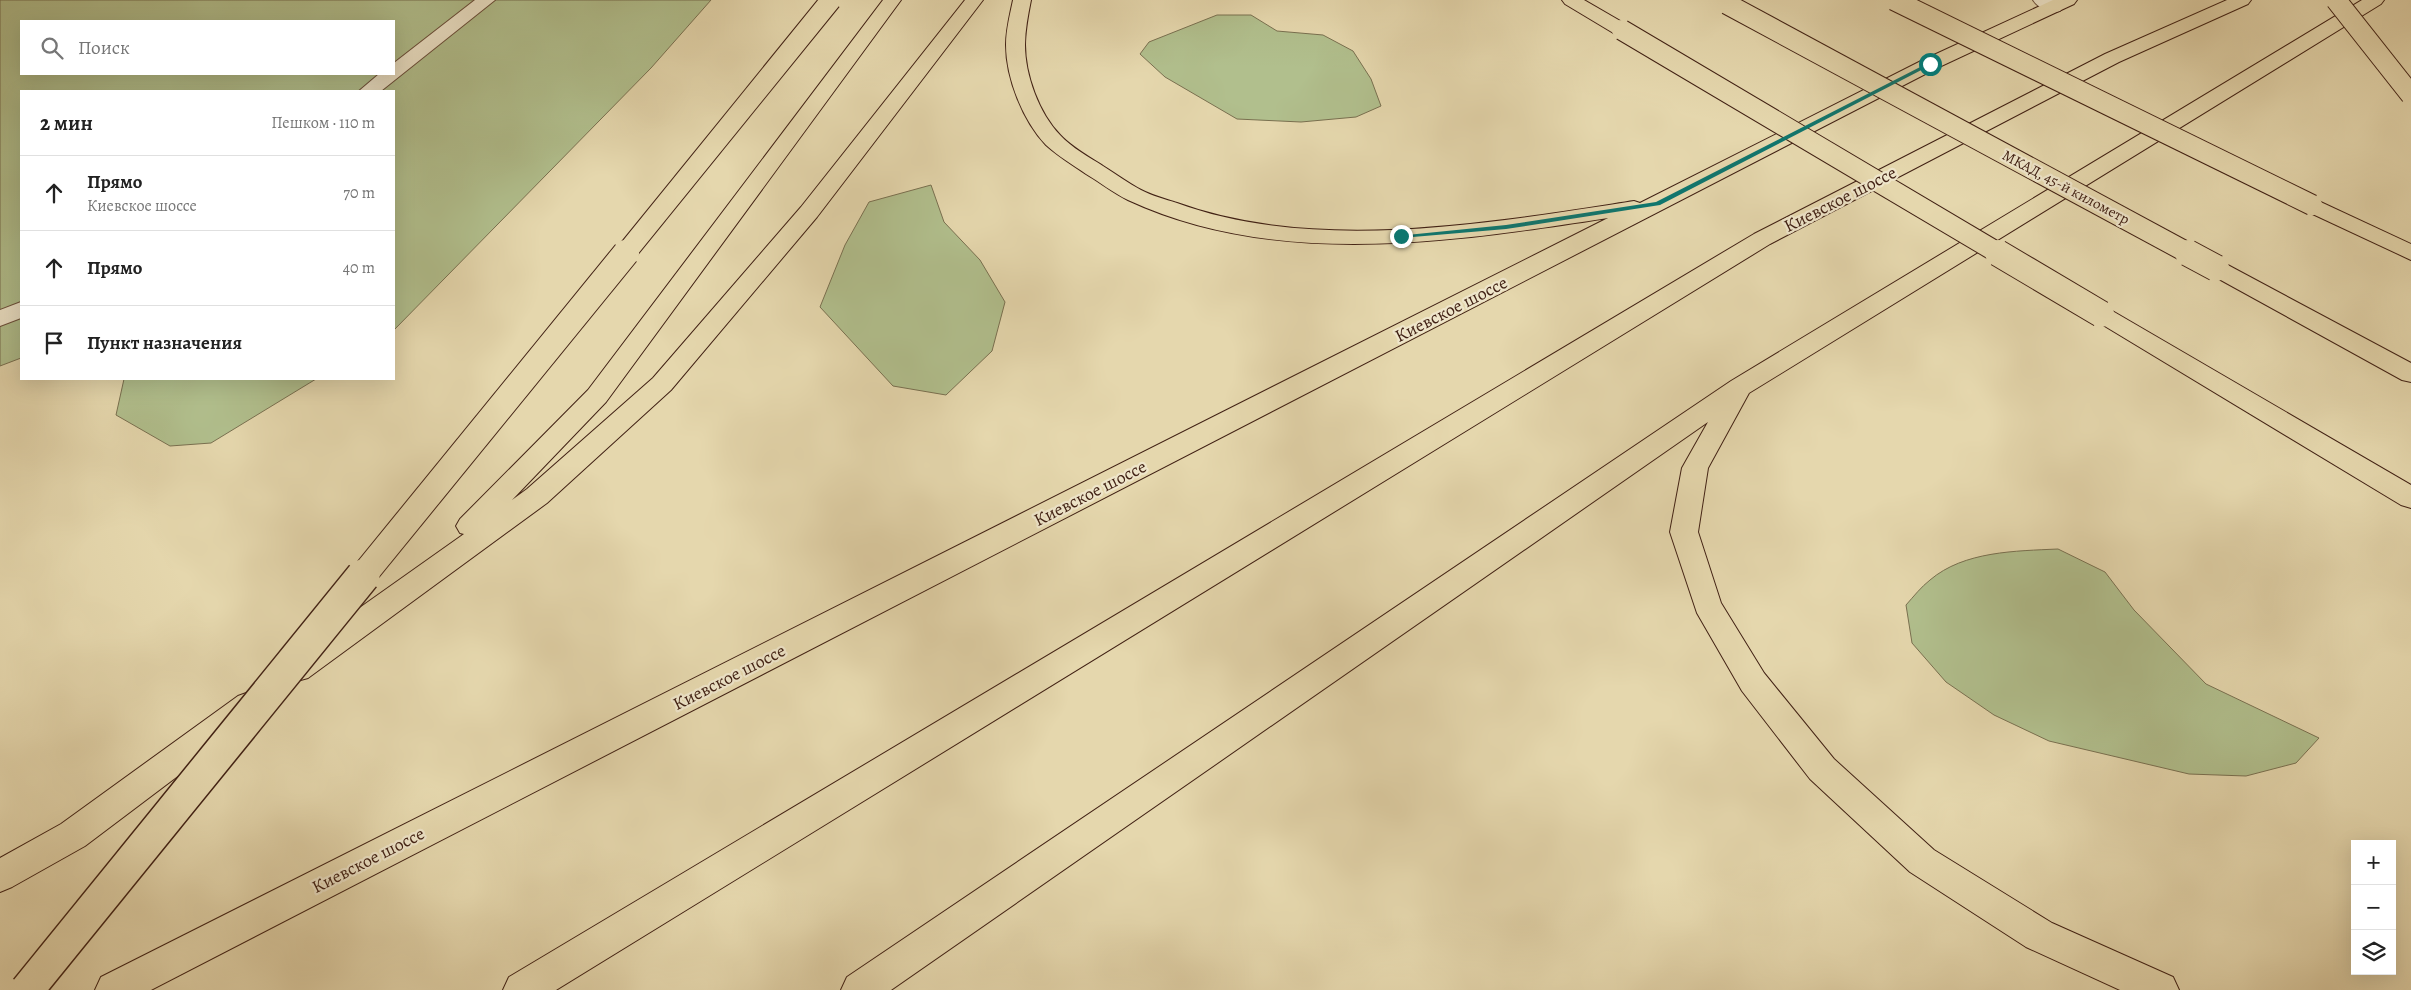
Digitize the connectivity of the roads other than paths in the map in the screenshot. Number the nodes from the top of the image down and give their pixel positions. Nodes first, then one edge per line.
1 (486, 0) edge
2 (831, 0) edge
3 (892, 0) edge
4 (974, 0) edge
5 (1022, 0) edge
6 (1571, 0) edge
7 (1894, 0) edge
8 (2242, 0) edge
9 (2336, 0) edge
10 (2375, 0) edge
11 (1723, 2) edge
12 (2055, 2) edge
13 (395, 71) edge
14 (389, 75) edge
15 (369, 90) edge
16 (2411, 95) edge
17 (1658, 204) junction
18 (2317, 207) junction
19 (2411, 247) edge
20 (2411, 253) edge
21 (20, 309) edge
22 (0, 319) edge
23 (2411, 374) edge
24 (1740, 387) junction
25 (2411, 498) edge
26 (378, 609) junction
27 (0, 876) edge
28 (27, 990) edge
29 (114, 990) edge
30 (522, 990) edge
31 (860, 990) edge
32 (2160, 990) edge

1 - 13 lane
2 - 28 main road, bridge
3 - 26 main road
4 - 26 main road
5 - 17 main road
6 - 25 main road, bridge
7 - 18 main road, bridge
8 - 30 main road, Киевское шоссе
9 - 16 main road, bridge
10 - 24 main road
11 - 23 main road, МКАД, 45-й километр, bridge
12 - 17 main road, Киевское шоссе
14 - 15 lane
17 - 29 main road, Киевское шоссе
18 - 19 main road
18 - 20 main road
21 - 22 lane
24 - 31 main road
24 - 32 main road
26 - 27 main road

